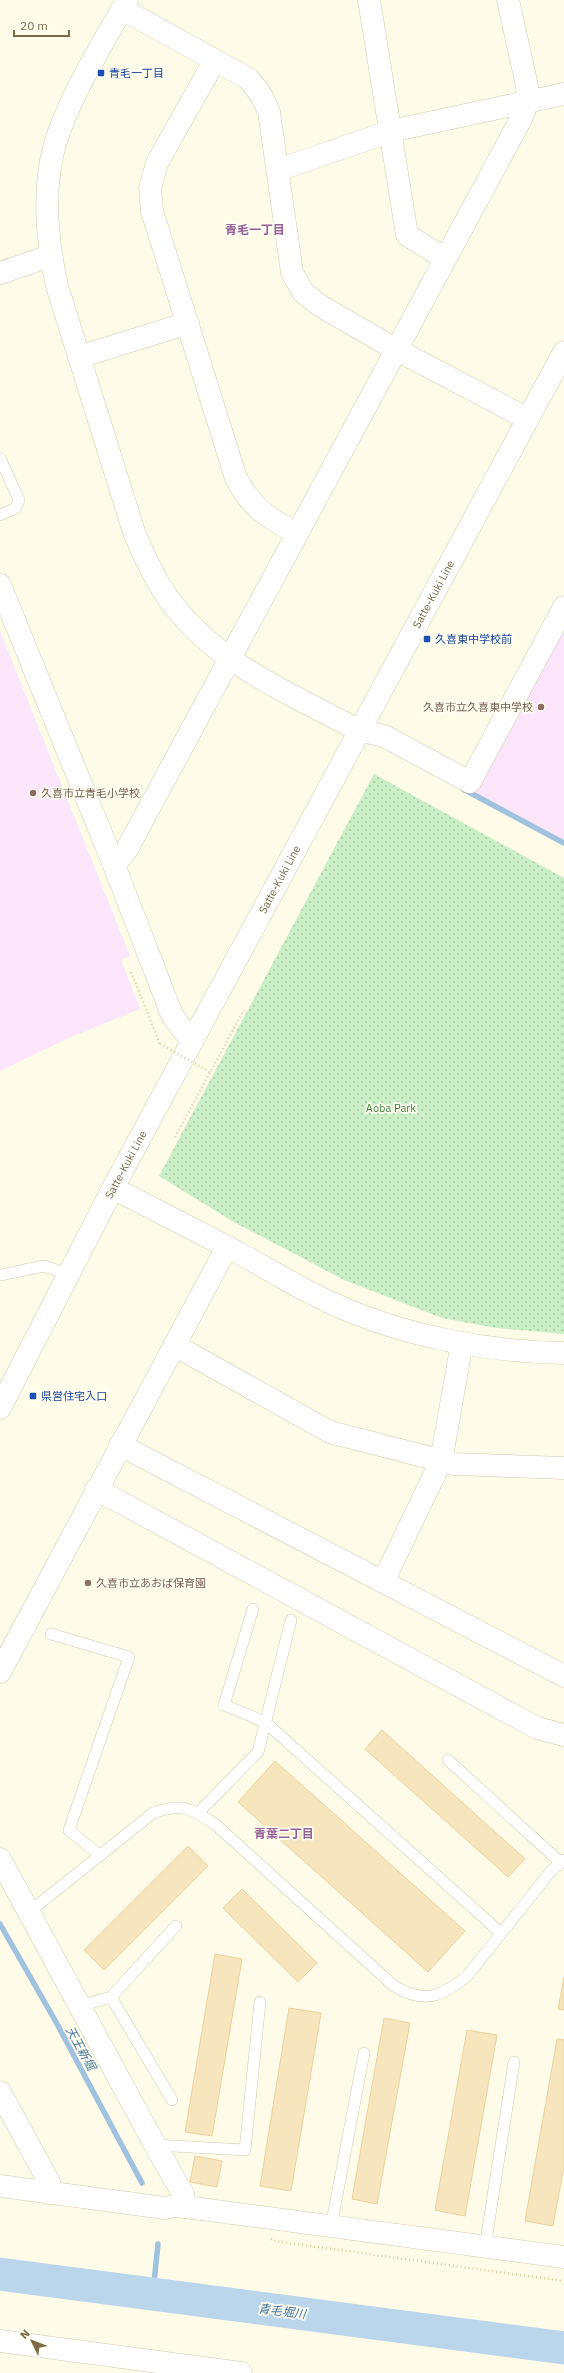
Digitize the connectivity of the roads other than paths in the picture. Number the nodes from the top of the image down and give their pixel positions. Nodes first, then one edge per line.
1 (368, 0) edge
2 (508, 0) edge
3 (125, 5) edge
4 (214, 60) junction
5 (564, 94) edge
6 (528, 101) junction
7 (391, 131) junction
8 (278, 170) junction
9 (50, 256) junction
10 (444, 258) junction
11 (0, 273) edge
12 (188, 323) junction
13 (395, 349) junction
14 (564, 352) edge
15 (79, 357) junction
16 (528, 419) junction
17 (0, 458) edge
18 (0, 515) edge
19 (297, 534) junction
20 (0, 585) edge
21 (564, 607) edge
22 (228, 658) junction
23 (358, 730) junction
24 (114, 865) junction
25 (192, 1042) junction
26 (113, 1188) junction
27 (226, 1247) junction
28 (68, 1274) junction
29 (0, 1275) edge
30 (462, 1342) junction
31 (174, 1345) junction
32 (564, 1353) edge
33 (0, 1408) edge
34 (120, 1445) junction
35 (441, 1461) junction
36 (564, 1468) edge
37 (96, 1489) junction
38 (382, 1582) junction
39 (254, 1609) dead end
40 (291, 1620) dead end
41 (51, 1634) dead end
42 (0, 1672) edge
43 (564, 1676) edge
44 (265, 1722) junction
45 (564, 1735) edge
46 (448, 1760) dead end
47 (198, 1813) junction
48 (100, 1856) junction
49 (0, 1859) edge
50 (562, 1861) edge
51 (29, 1912) junction
52 (176, 1926) dead end
53 (502, 1933) junction
54 (110, 1997) junction
55 (260, 2002) dead end
56 (80, 2006) junction
57 (364, 2053) dead end
58 (514, 2062) dead end
59 (0, 2092) edge
60 (172, 2100) dead end
61 (155, 2145) junction
62 (0, 2186) edge
63 (50, 2193) junction
64 (186, 2207) junction
65 (331, 2227) junction
66 (485, 2247) junction
67 (564, 2257) edge
68 (0, 2341) edge
69 (241, 2373) edge

1 - 7 street
2 - 6 street
3 - 4 street
3 - 9 street
4 - 8 street
4 - 12 street
5 - 6 street
6 - 7 street
6 - 10 street
7 - 8 street
7 - 10 street
8 - 13 street
9 - 11 street
9 - 15 street
10 - 13 street
12 - 15 street
12 - 19 street
13 - 16 street
13 - 19 street
14 - 16 street, Satte-Kuki Line
15 - 22 street
16 - 23 street, Satte-Kuki Line
17 - 18 lane
19 - 22 street
20 - 24 street
21 - 23 street
22 - 23 street
22 - 24 street
23 - 25 street, Satte-Kuki Line
24 - 25 street
25 - 26 street, Satte-Kuki Line
26 - 27 street
26 - 28 street, Satte-Kuki Line
27 - 30 street
27 - 31 street
28 - 29 lane
28 - 33 street, Satte-Kuki Line
30 - 32 street
30 - 35 street
31 - 34 street
31 - 35 street
34 - 37 street
34 - 38 street
35 - 36 street
35 - 38 street
37 - 42 street
37 - 45 street
38 - 43 street
39 - 44 lane
40 - 44 lane
41 - 48 lane
44 - 47 lane
44 - 53 lane
46 - 50 lane
47 - 48 lane
47 - 53 lane
48 - 51 lane
49 - 51 street
50 - 53 lane
51 - 56 street
52 - 54 lane
54 - 56 lane
54 - 60 lane
55 - 61 lane
56 - 61 street
57 - 65 lane
58 - 66 lane
59 - 63 street
61 - 64 street
62 - 63 street
63 - 64 street
64 - 65 street
65 - 66 street
66 - 67 street
68 - 69 street

